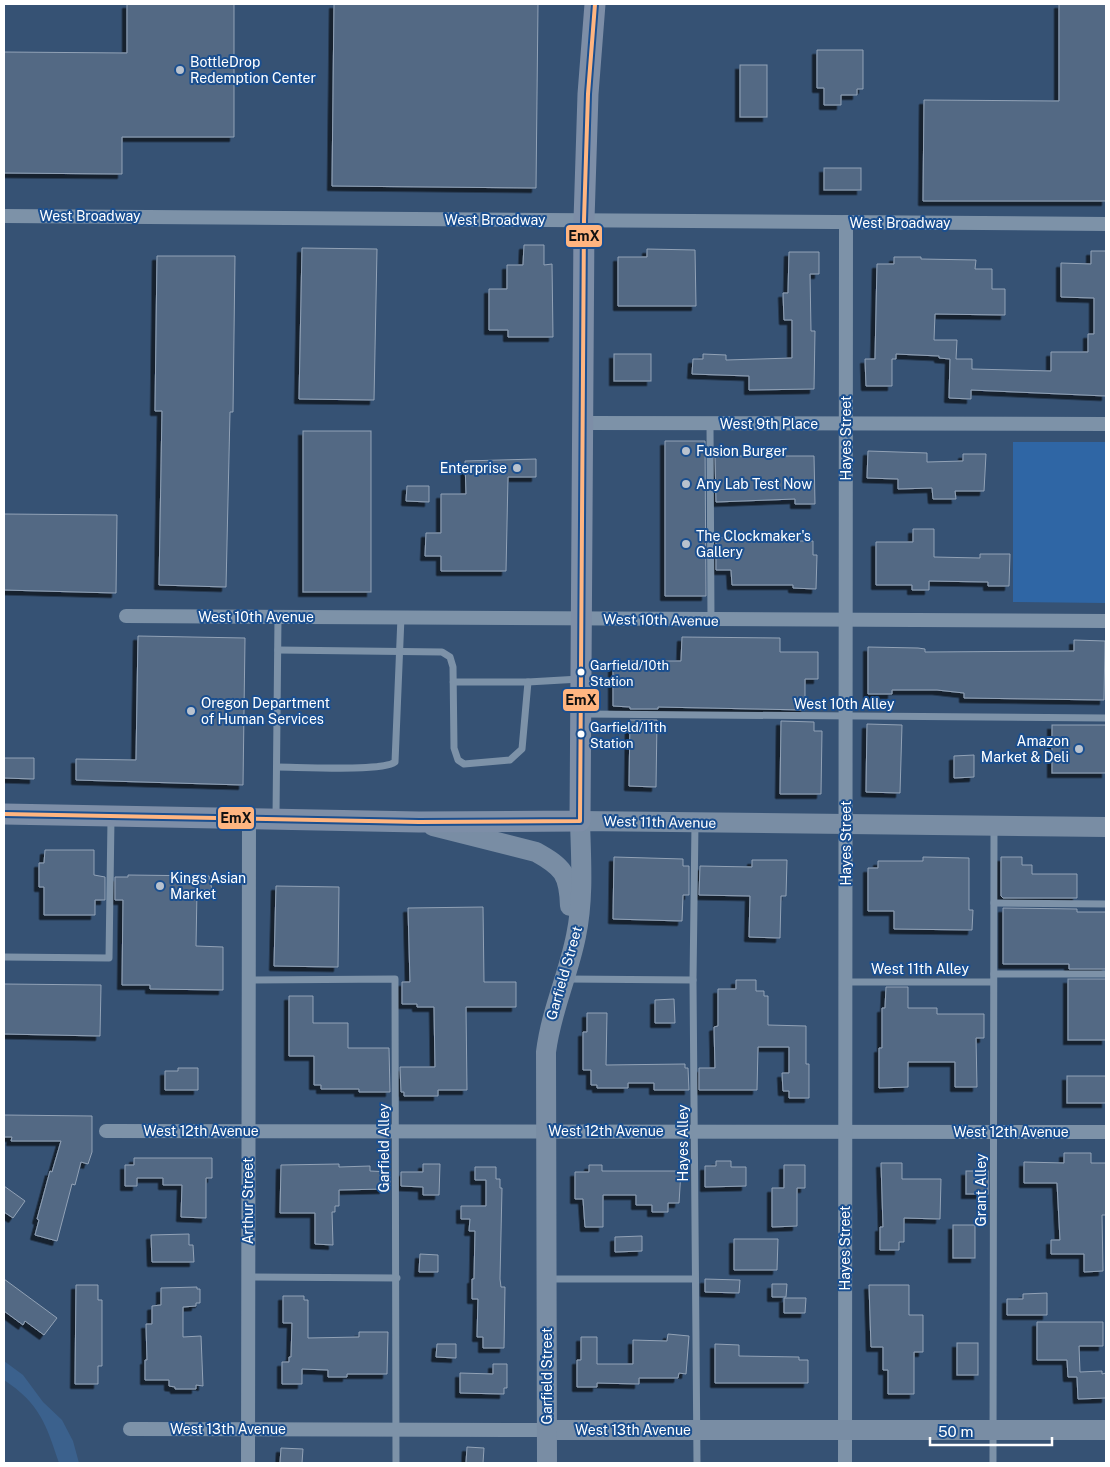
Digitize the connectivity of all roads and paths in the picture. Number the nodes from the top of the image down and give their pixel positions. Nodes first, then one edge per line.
1 (595, 4) edge
2 (4, 216) edge
3 (584, 220) junction
4 (846, 222) junction
5 (1106, 224) edge
6 (582, 423) junction
7 (710, 424) junction
8 (846, 424) junction
9 (1106, 424) edge
10 (126, 616) dead end
11 (278, 617) junction
12 (401, 617) junction
13 (581, 619) junction
14 (711, 620) junction
15 (846, 621) junction
16 (1106, 621) edge
17 (278, 650) junction
18 (400, 652) junction
19 (581, 679) junction
20 (453, 682) junction
21 (528, 682) junction
22 (581, 714) junction
23 (846, 716) junction
24 (1106, 718) edge
25 (277, 767) junction
26 (4, 814) edge
27 (111, 816) junction
28 (249, 819) junction
29 (276, 819) junction
30 (580, 821) junction
31 (419, 822) junction
32 (695, 822) junction
33 (846, 823) junction
34 (994, 826) junction
35 (1106, 827) edge
36 (994, 903) junction
37 (1106, 904) edge
38 (572, 950) junction
39 (4, 957) edge
40 (1106, 974) edge
41 (563, 978) junction
42 (993, 978) junction
43 (248, 980) junction
44 (693, 980) junction
45 (846, 982) junction
46 (106, 1131) dead end
47 (248, 1131) junction
48 (396, 1131) junction
49 (696, 1131) junction
50 (546, 1132) junction
51 (846, 1132) junction
52 (993, 1132) junction
53 (1106, 1132) edge
54 (249, 1277) junction
55 (397, 1278) junction
56 (547, 1279) junction
57 (696, 1279) junction
58 (396, 1428) junction
59 (130, 1429) dead end
60 (248, 1429) junction
61 (547, 1430) junction
62 (697, 1430) junction
63 (845, 1430) junction
64 (1106, 1430) edge
65 (993, 1431) junction
66 (248, 1463) edge
67 (396, 1463) edge
68 (547, 1463) edge
69 (697, 1463) edge
70 (845, 1463) edge
71 (993, 1463) edge

1 - 3 main road, Garfield Street
2 - 3 street, West Broadway
3 - 4 street, West Broadway
3 - 6 main road, Garfield Street
4 - 5 street, West Broadway
4 - 8 street, Hayes Street
6 - 7 street, West 9th Place
6 - 13 main road, Garfield Street
7 - 8 street, West 9th Place
7 - 14 lane
8 - 9 street, West 9th Place
8 - 15 street, Hayes Street
10 - 11 street, West 10th Avenue
11 - 12 street, West 10th Avenue
11 - 17 lane
12 - 13 street, West 10th Avenue
12 - 18 lane
13 - 14 street, West 10th Avenue
13 - 19 main road, Garfield Street
14 - 15 street, West 10th Avenue
15 - 16 street, West 10th Avenue
15 - 23 street, Hayes Street
17 - 18 lane
17 - 25 lane
18 - 20 lane
18 - 25 lane
19 - 21 lane
19 - 22 main road, Garfield Street
20 - 21 lane
20 - 21 lane
22 - 23 lane, West 10th Alley
22 - 30 main road, Garfield Street
23 - 24 lane, West 10th Alley
23 - 33 street, Hayes Street
25 - 29 lane
26 - 27 main road, West 11th Avenue
27 - 28 main road, West 11th Avenue
27 - 39 lane
28 - 29 main road, West 11th Avenue
28 - 43 street, Arthur Street
29 - 31 main road, West 11th Avenue
30 - 31 main road, West 11th Avenue
30 - 32 main road, West 11th Avenue
30 - 38 main road, Garfield Street
31 - 38 main road
32 - 33 main road, West 11th Avenue
32 - 44 lane, Hayes Alley
33 - 34 main road, West 11th Avenue
33 - 45 street, Hayes Street
34 - 35 main road, West 11th Avenue
34 - 36 lane, Grant Alley
36 - 37 lane
36 - 42 lane, Grant Alley
38 - 41 main road, Garfield Street
40 - 42 lane, West 11th Alley
41 - 44 lane
41 - 50 main road, Garfield Street
42 - 45 lane, West 11th Alley
42 - 52 lane, Grant Alley
43 - 47 street, Arthur Street
43 - 48 lane, Garfield Alley
44 - 49 lane, Hayes Alley
45 - 51 street, Hayes Street
46 - 47 street, West 12th Avenue
47 - 48 street, West 12th Avenue
47 - 54 street, Arthur Street
48 - 50 street, West 12th Avenue
48 - 55 lane, Garfield Alley
49 - 50 street, West 12th Avenue
49 - 51 street, West 12th Avenue
49 - 57 lane, Hayes Alley
50 - 56 main road, Garfield Street
51 - 52 street, West 12th Avenue
51 - 63 street, Hayes Street
52 - 53 street, West 12th Avenue
52 - 65 lane, Grant Alley
54 - 55 lane
54 - 60 street, Arthur Street
55 - 58 lane, Garfield Alley
56 - 57 lane
56 - 61 main road, Garfield Street
57 - 62 lane, Hayes Alley
58 - 60 street, West 13th Avenue
58 - 61 street, West 13th Avenue
58 - 67 lane, Garfield Alley
59 - 60 street, West 13th Avenue
60 - 66 street, Arthur Street
61 - 62 main road, West 13th Avenue
61 - 68 main road, Garfield Street
62 - 63 main road, West 13th Avenue
62 - 69 lane, Hayes Alley
63 - 65 main road, West 13th Avenue
63 - 70 street, Hayes Street
64 - 65 main road, West 13th Avenue
65 - 71 lane, Grant Alley

